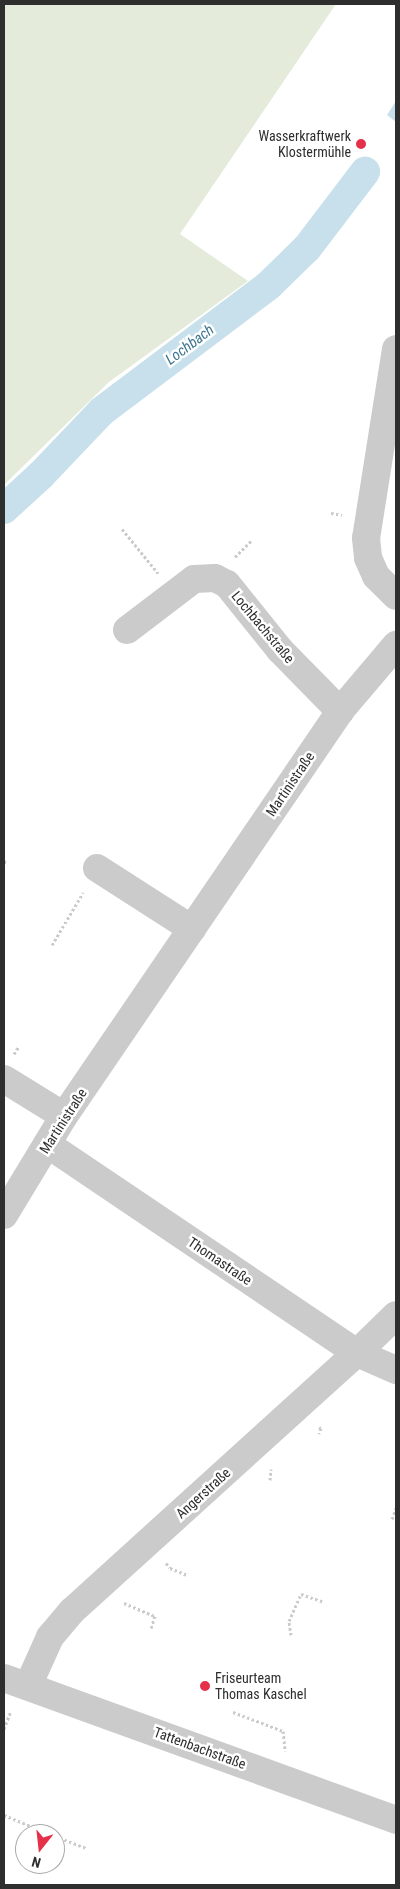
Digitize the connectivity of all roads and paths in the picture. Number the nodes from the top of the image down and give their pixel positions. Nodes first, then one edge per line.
1 (396, 350) edge
2 (122, 529) dead end
3 (174, 593) junction
4 (396, 596) edge
5 (127, 630) dead end
6 (396, 645) edge
7 (340, 711) junction
8 (4, 861) edge
9 (8, 864) dead end
10 (97, 868) joint
11 (192, 929) junction
12 (52, 945) dead end
13 (4, 1079) edge
14 (64, 1116) junction
15 (48, 1144) junction
16 (4, 1215) edge
17 (396, 1315) edge
18 (357, 1353) junction
19 (396, 1370) edge
20 (396, 1508) edge
21 (392, 1519) dead end
22 (103, 1583) junction
23 (324, 1602) dead end
24 (151, 1628) dead end
25 (291, 1635) dead end
26 (16, 1682) edge
27 (233, 1712) dead end
28 (289, 1781) junction
29 (4, 1815) edge
30 (396, 1820) edge
31 (26, 1824) edge
32 (65, 1840) edge
33 (86, 1848) dead end

1 - 4 street
2 - 3 path
3 - 5 street, Lochbachstraße
3 - 7 street, Lochbachstraße
6 - 7 street, Martinistraße
7 - 11 street, Martinistraße
8 - 9 path
10 - 11 street
10 - 12 path
11 - 14 street, Martinistraße
13 - 14 street
14 - 15 street, Martinistraße
15 - 16 street, Martinistraße
15 - 18 street, Thomastraße
17 - 18 street, Angerstraße
18 - 19 street, Thomastraße
18 - 22 street, Angerstraße
20 - 21 path
22 - 24 path
22 - 26 street, Angerstraße
23 - 25 path
26 - 28 street, Tattenbachstraße
27 - 28 path
28 - 30 street, Tattenbachstraße
29 - 31 path
32 - 33 path

